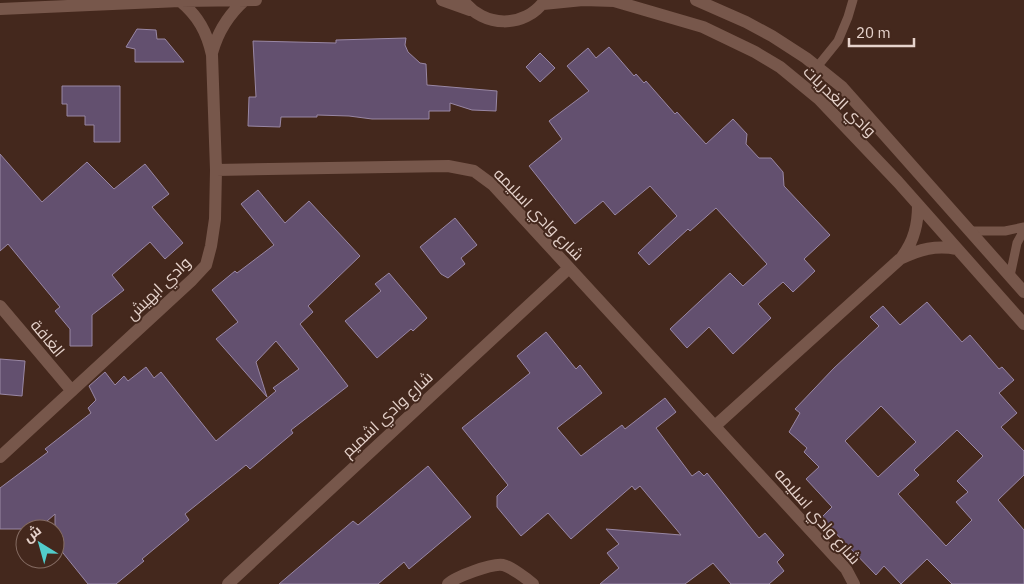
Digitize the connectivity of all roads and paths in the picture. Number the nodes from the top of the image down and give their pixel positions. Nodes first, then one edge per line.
1 (245, 0) edge
2 (256, 0) edge
3 (442, 0) edge
4 (463, 0) edge
5 (696, 0) edge
6 (853, 0) edge
7 (180, 1) edge
8 (544, 2) edge
9 (15, 4) edge
10 (0, 9) edge
11 (471, 10) junction
12 (212, 55) junction
13 (817, 67) junction
14 (216, 170) junction
15 (918, 205) junction
16 (1024, 229) edge
17 (970, 230) junction
18 (957, 249) junction
19 (900, 259) junction
20 (569, 268) junction
21 (1010, 276) junction
22 (1024, 292) edge
23 (0, 306) edge
24 (1024, 324) edge
25 (72, 391) junction
26 (715, 426) junction
27 (0, 457) edge
28 (228, 584) edge
29 (448, 584) edge
30 (533, 584) edge
31 (854, 584) edge

1 - 2 street
1 - 7 street
1 - 12 street, وادي ابهيش
3 - 11 street
4 - 11 street
5 - 13 street, وادي الغدريات
6 - 13 lane
7 - 9 street
7 - 12 street, وادي ابهيش
8 - 11 street
8 - 15 street, وادي الغدريات
9 - 10 street
12 - 14 street, وادي ابهيش
13 - 17 street, وادي الغدريات
14 - 20 street, شارع وادي اسليمه
14 - 25 street, وادي ابهيش
15 - 18 street, وادي الغدريات
15 - 19 street
16 - 17 lane
16 - 21 lane
17 - 21 street, وادي الغدريات
18 - 19 street
18 - 24 street, وادي الغدريات
19 - 26 street
20 - 26 street, شارع وادي اسليمه
20 - 28 street, شارع وادي اشميم
21 - 22 street, وادي الغدريات
23 - 25 street, الغافة
25 - 27 street, وادي ابهيش
26 - 31 street, شارع وادي اسليمه
29 - 30 street

